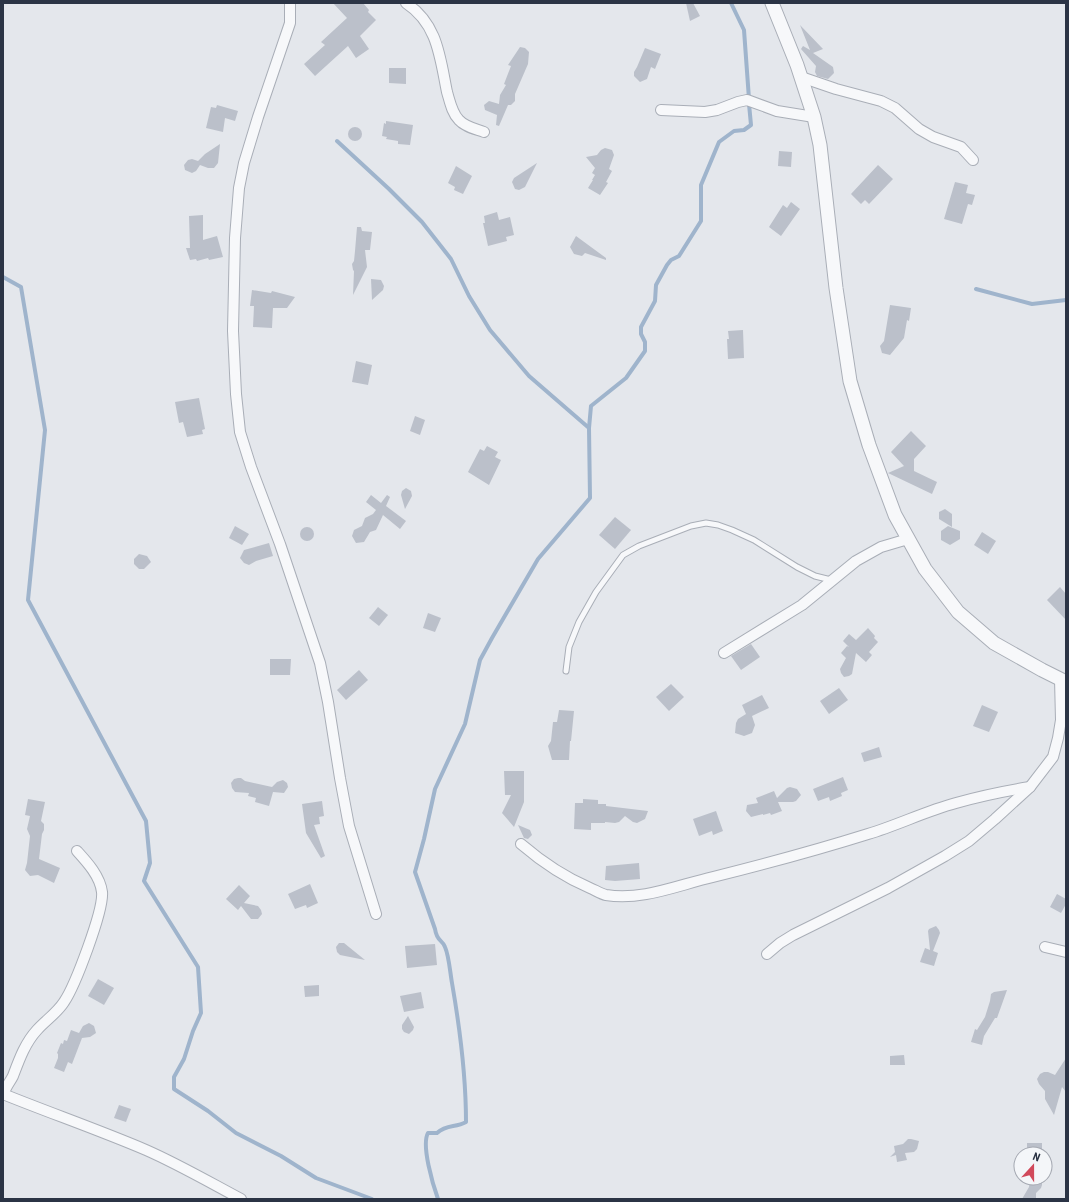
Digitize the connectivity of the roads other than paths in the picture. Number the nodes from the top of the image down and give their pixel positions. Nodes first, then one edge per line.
1 (290, 3) edge
2 (406, 3) edge
3 (772, 3) edge
4 (801, 77) junction
5 (661, 110) dead end
6 (814, 117) junction
7 (484, 132) dead end
8 (973, 160) dead end
9 (908, 539) junction
10 (832, 581) junction
11 (724, 653) dead end
12 (566, 671) dead end
13 (1063, 680) edge
14 (1030, 787) junction
15 (521, 844) dead end
16 (77, 851) dead end
17 (376, 914) dead end
18 (1046, 947) dead end
19 (1066, 952) edge
20 (767, 954) dead end
21 (3, 1095) edge
22 (241, 1199) edge

1 - 17 street
2 - 7 street
3 - 4 street
4 - 6 street
4 - 8 street
5 - 6 street
6 - 9 street
9 - 10 street
9 - 13 street
10 - 11 street
10 - 12 lane
13 - 14 street
14 - 15 street
14 - 20 street
16 - 21 street
18 - 19 street
21 - 22 street

